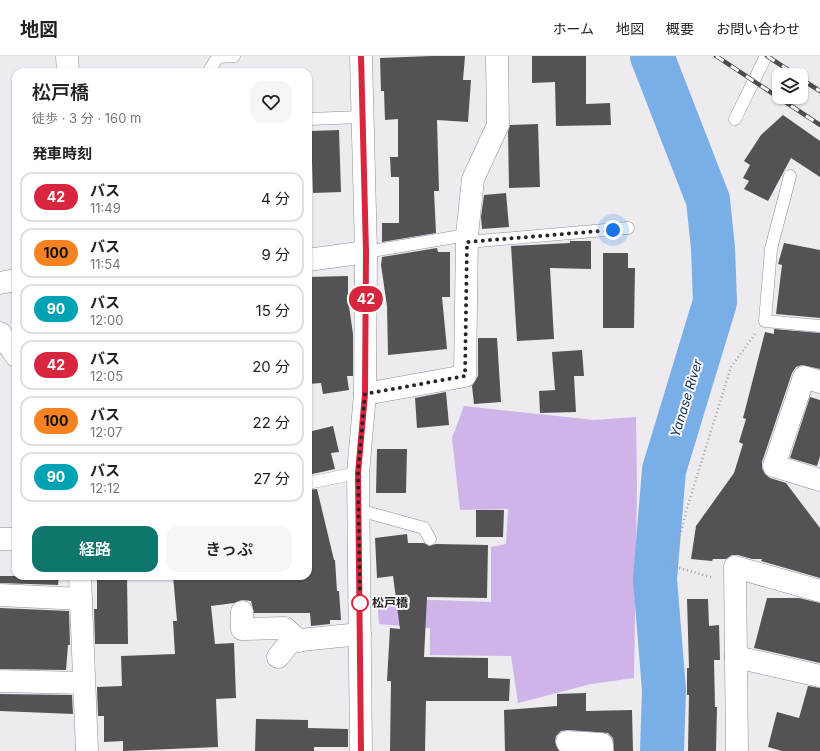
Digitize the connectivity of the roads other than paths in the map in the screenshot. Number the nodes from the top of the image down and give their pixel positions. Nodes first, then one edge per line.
1 (67, 56) edge
2 (234, 56) edge
3 (361, 56) edge
4 (498, 56) edge
5 (766, 56) edge
6 (68, 68) edge
7 (211, 68) edge
8 (363, 117) junction
9 (312, 119) edge
10 (735, 119) dead end
11 (790, 176) dead end
12 (628, 228) dead end
13 (467, 238) junction
14 (366, 252) junction
15 (312, 259) edge
16 (12, 281) edge
17 (0, 283) edge
18 (820, 326) edge
19 (0, 333) edge
20 (12, 350) edge
21 (820, 382) edge
22 (365, 394) junction
23 (358, 473) junction
24 (820, 480) edge
25 (312, 482) edge
26 (359, 510) junction
27 (0, 539) edge
28 (12, 539) edge
29 (430, 539) dead end
30 (80, 580) edge
31 (820, 591) edge
32 (0, 595) edge
33 (80, 600) junction
34 (242, 612) dead end
35 (360, 634) junction
36 (299, 641) junction
37 (278, 657) dead end
38 (736, 657) junction
39 (820, 676) edge
40 (0, 681) edge
41 (83, 684) junction
42 (567, 742) dead end
43 (86, 751) edge
44 (361, 751) edge
45 (602, 751) edge
46 (737, 751) edge

1 - 6 street
2 - 7 lane
3 - 8 street
4 - 13 street
5 - 10 lane
8 - 9 lane
8 - 14 street
11 - 18 lane
12 - 13 lane
13 - 14 lane
13 - 22 street
14 - 15 street
14 - 22 street
16 - 17 street
19 - 20 street
21 - 24 street
22 - 23 street
23 - 25 lane
23 - 26 street
26 - 29 lane
26 - 35 street
27 - 28 street
30 - 33 street
31 - 38 street
32 - 33 street
33 - 41 street
34 - 36 street
35 - 36 street
35 - 44 street
36 - 37 street
38 - 39 street
38 - 46 street
40 - 41 street
41 - 43 street
42 - 45 street

